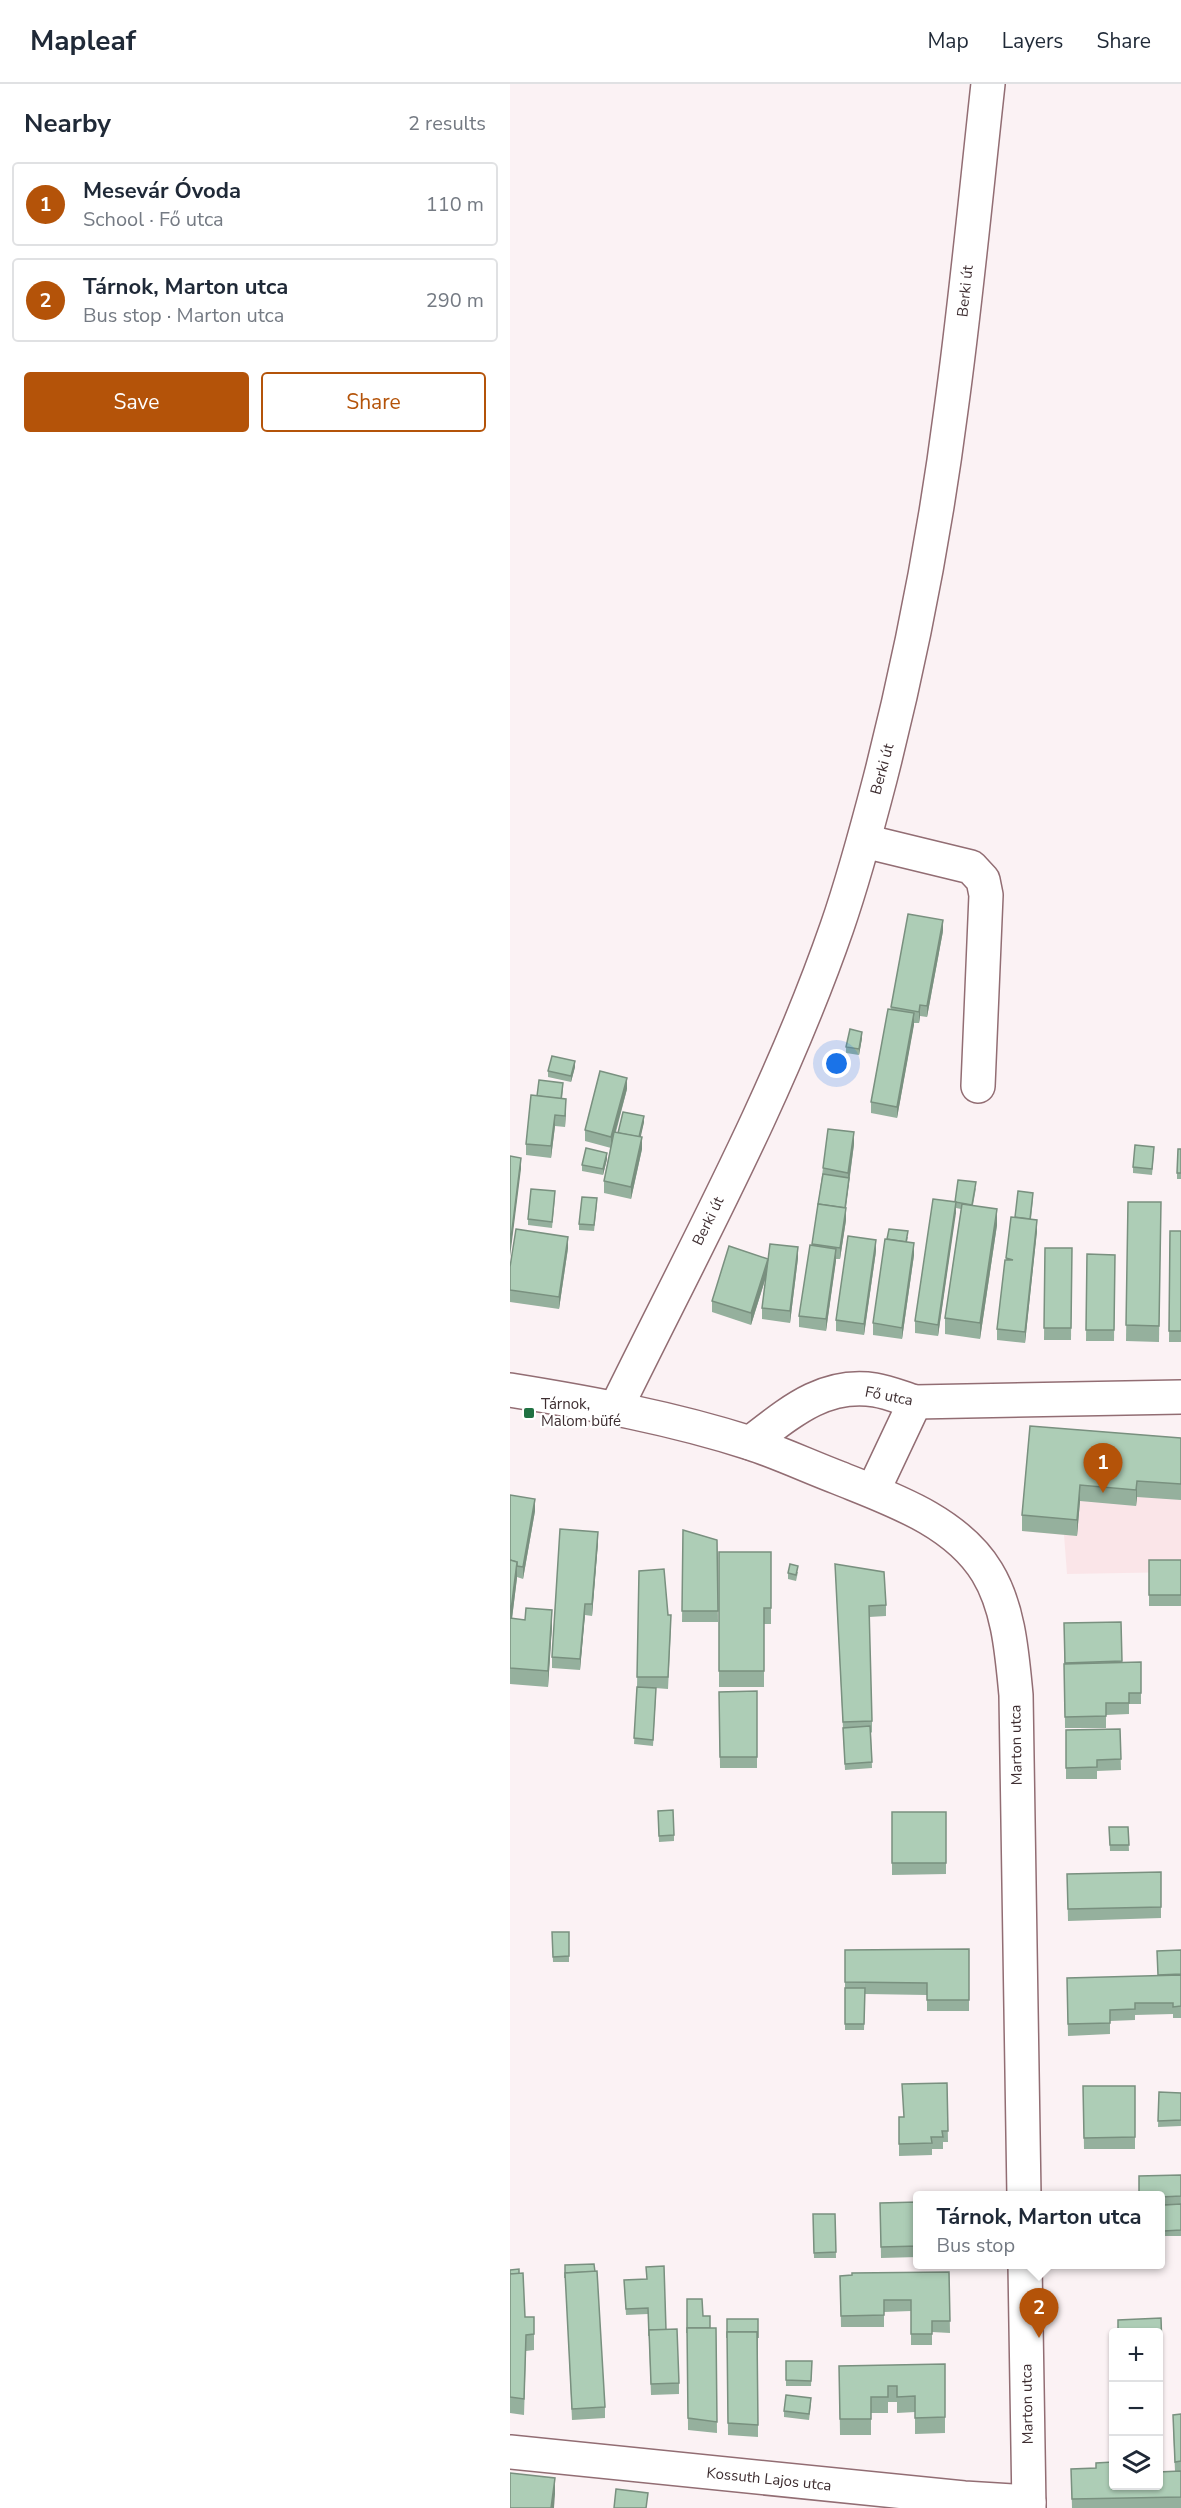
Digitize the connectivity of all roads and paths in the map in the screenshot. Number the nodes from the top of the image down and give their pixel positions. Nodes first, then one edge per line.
1 (988, 84) edge
2 (864, 841) junction
3 (978, 1086) dead end
4 (510, 1390) edge
5 (1181, 1396) edge
6 (915, 1402) junction
7 (616, 1408) junction
8 (750, 1443) junction
9 (873, 1491) junction
10 (1024, 2191) edge
11 (1025, 2269) edge
12 (510, 2452) edge
13 (1029, 2505) edge

1 - 2 street, Berki út
2 - 3 street
2 - 7 street, Berki út
4 - 7 street
5 - 6 street, Fő utca
6 - 8 street, Fő utca
6 - 9 street
7 - 8 street
8 - 9 street, Marton utca
9 - 10 street, Marton utca
11 - 13 street, Marton utca
12 - 13 street, Kossuth Lajos utca

